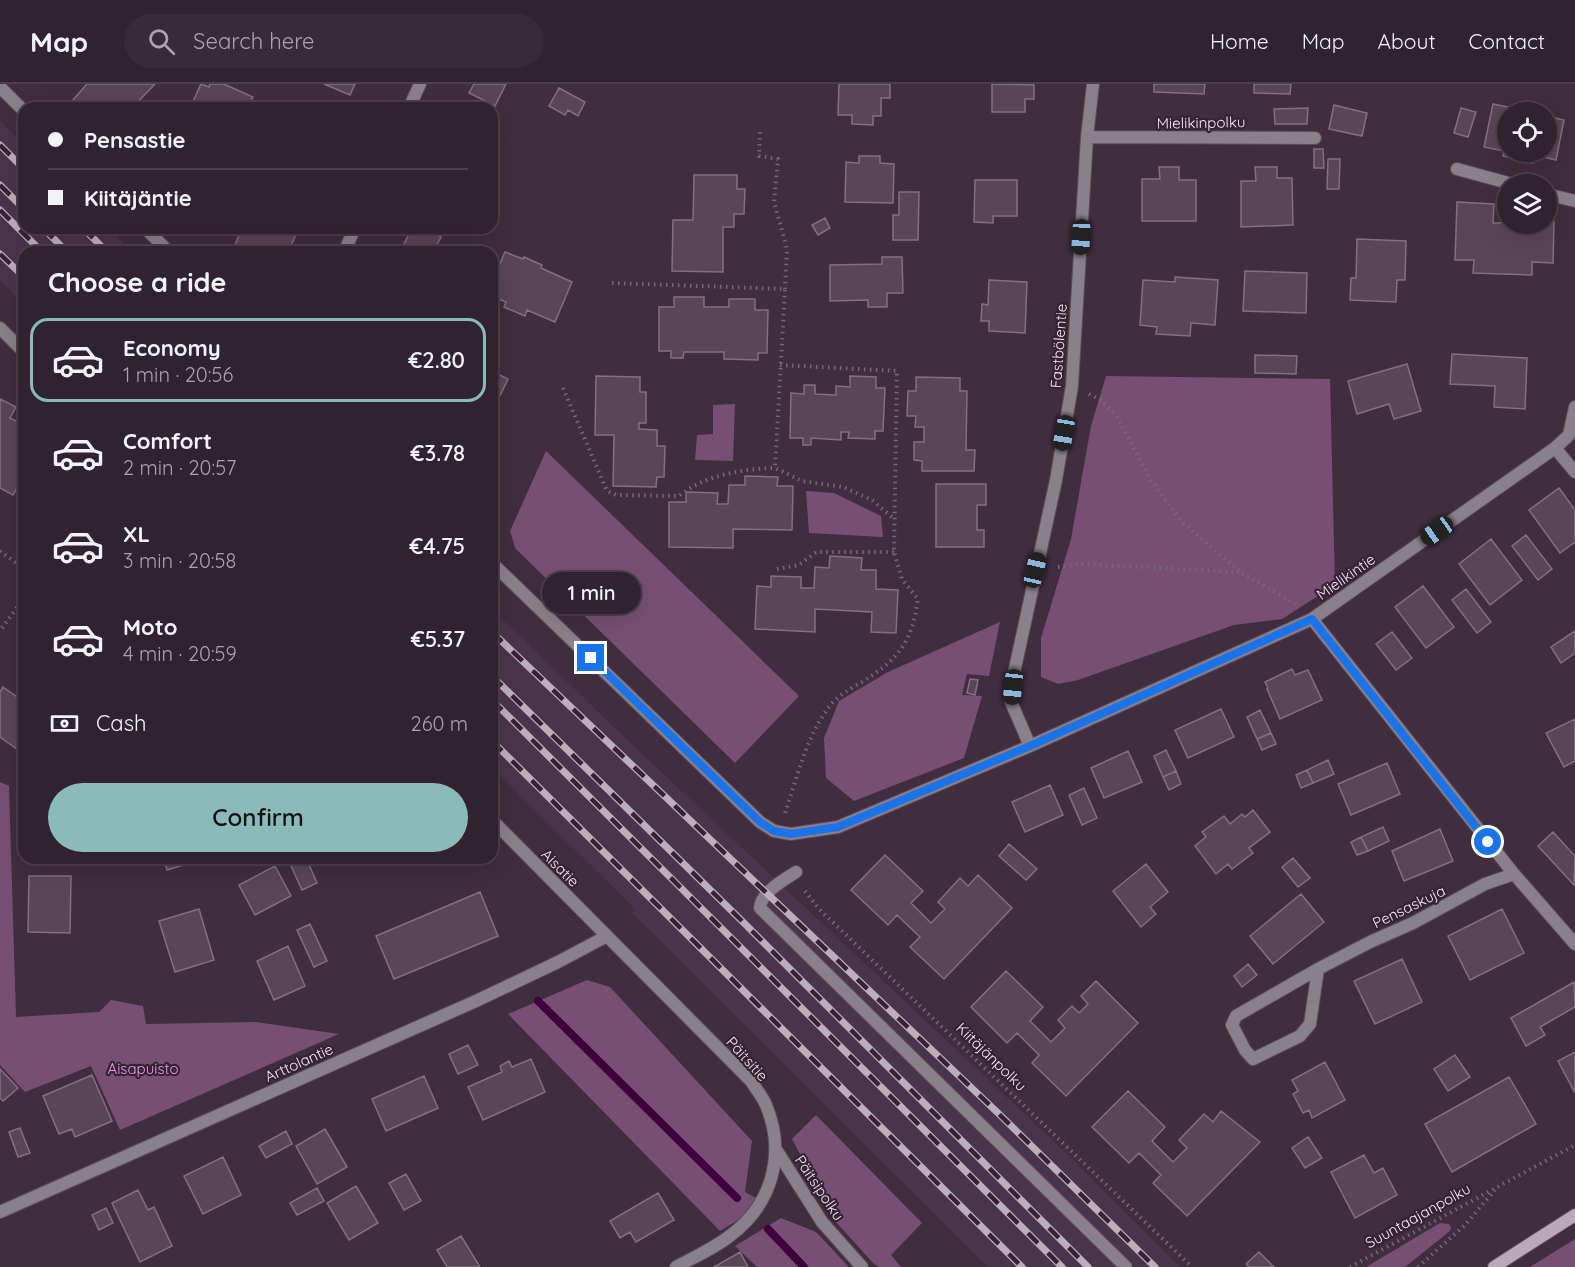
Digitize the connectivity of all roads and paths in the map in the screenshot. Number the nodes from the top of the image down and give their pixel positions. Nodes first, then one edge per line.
1 (420, 84) edge
2 (1093, 84) edge
3 (0, 87) edge
4 (412, 102) edge
5 (18, 105) edge
6 (760, 132) dead end
7 (1087, 137) junction
8 (1315, 138) dead end
9 (1456, 170) dead end
10 (1497, 180) edge
11 (1557, 197) edge
12 (1575, 201) edge
13 (151, 234) edge
14 (164, 246) edge
15 (612, 283) dead end
16 (784, 289) junction
17 (0, 328) edge
18 (18, 346) edge
19 (780, 364) junction
20 (1072, 386) junction
21 (563, 388) dead end
22 (1575, 407) edge
23 (1555, 448) junction
24 (775, 468) junction
25 (1575, 472) edge
26 (894, 519) junction
27 (0, 551) edge
28 (894, 552) junction
29 (18, 564) edge
30 (498, 569) edge
31 (777, 569) dead end
32 (1035, 570) junction
33 (1240, 572) junction
34 (18, 606) edge
35 (1312, 619) junction
36 (2, 628) dead end
37 (1030, 746) junction
38 (785, 814) dead end
39 (498, 826) edge
40 (796, 872) joint
41 (1514, 874) junction
42 (607, 936) junction
43 (1575, 944) edge
44 (1318, 969) junction
45 (1575, 1145) edge
46 (777, 1151) junction
47 (1497, 1187) junction
48 (0, 1212) edge
49 (1575, 1215) edge
50 (676, 1267) edge
51 (862, 1267) edge
52 (1126, 1267) edge
53 (1192, 1267) edge
54 (1350, 1267) edge
55 (1418, 1267) edge
56 (1494, 1267) edge

1 - 4 street
2 - 7 street, Fastbölentie
3 - 5 street
6 - 16 path
7 - 8 street, Mielikinpolku
7 - 20 street, Fastbölentie
9 - 10 street
11 - 12 street
13 - 14 street
15 - 16 path
16 - 19 path
17 - 18 street
19 - 24 path
19 - 26 path
20 - 32 street, Fastbölentie
20 - 33 path
21 - 24 path
22 - 23 street, Mielikintie
23 - 25 street
23 - 35 street, Mielikintie
24 - 26 path
26 - 28 path
27 - 29 path
28 - 31 path
28 - 38 path
30 - 37 street, Mielikintie
32 - 33 path
32 - 37 street, Fastbölentie
33 - 35 path
34 - 36 path
35 - 37 street, Mielikintie
35 - 41 street
39 - 42 street, Aisatie
40 - 52 street
40 - 53 path, Kiitäjänpolku
41 - 43 street
41 - 44 street, Pensaskuja
42 - 46 street, Päitsitie
42 - 48 street, Arttolantie
44 - 44 street, Pensaskuja
45 - 47 path, Suuntaajanpolku
46 - 50 street, Päitsitie
46 - 51 street, Päitsipolku
47 - 54 path, Suuntaajanpolku
47 - 55 path
49 - 56 main road

